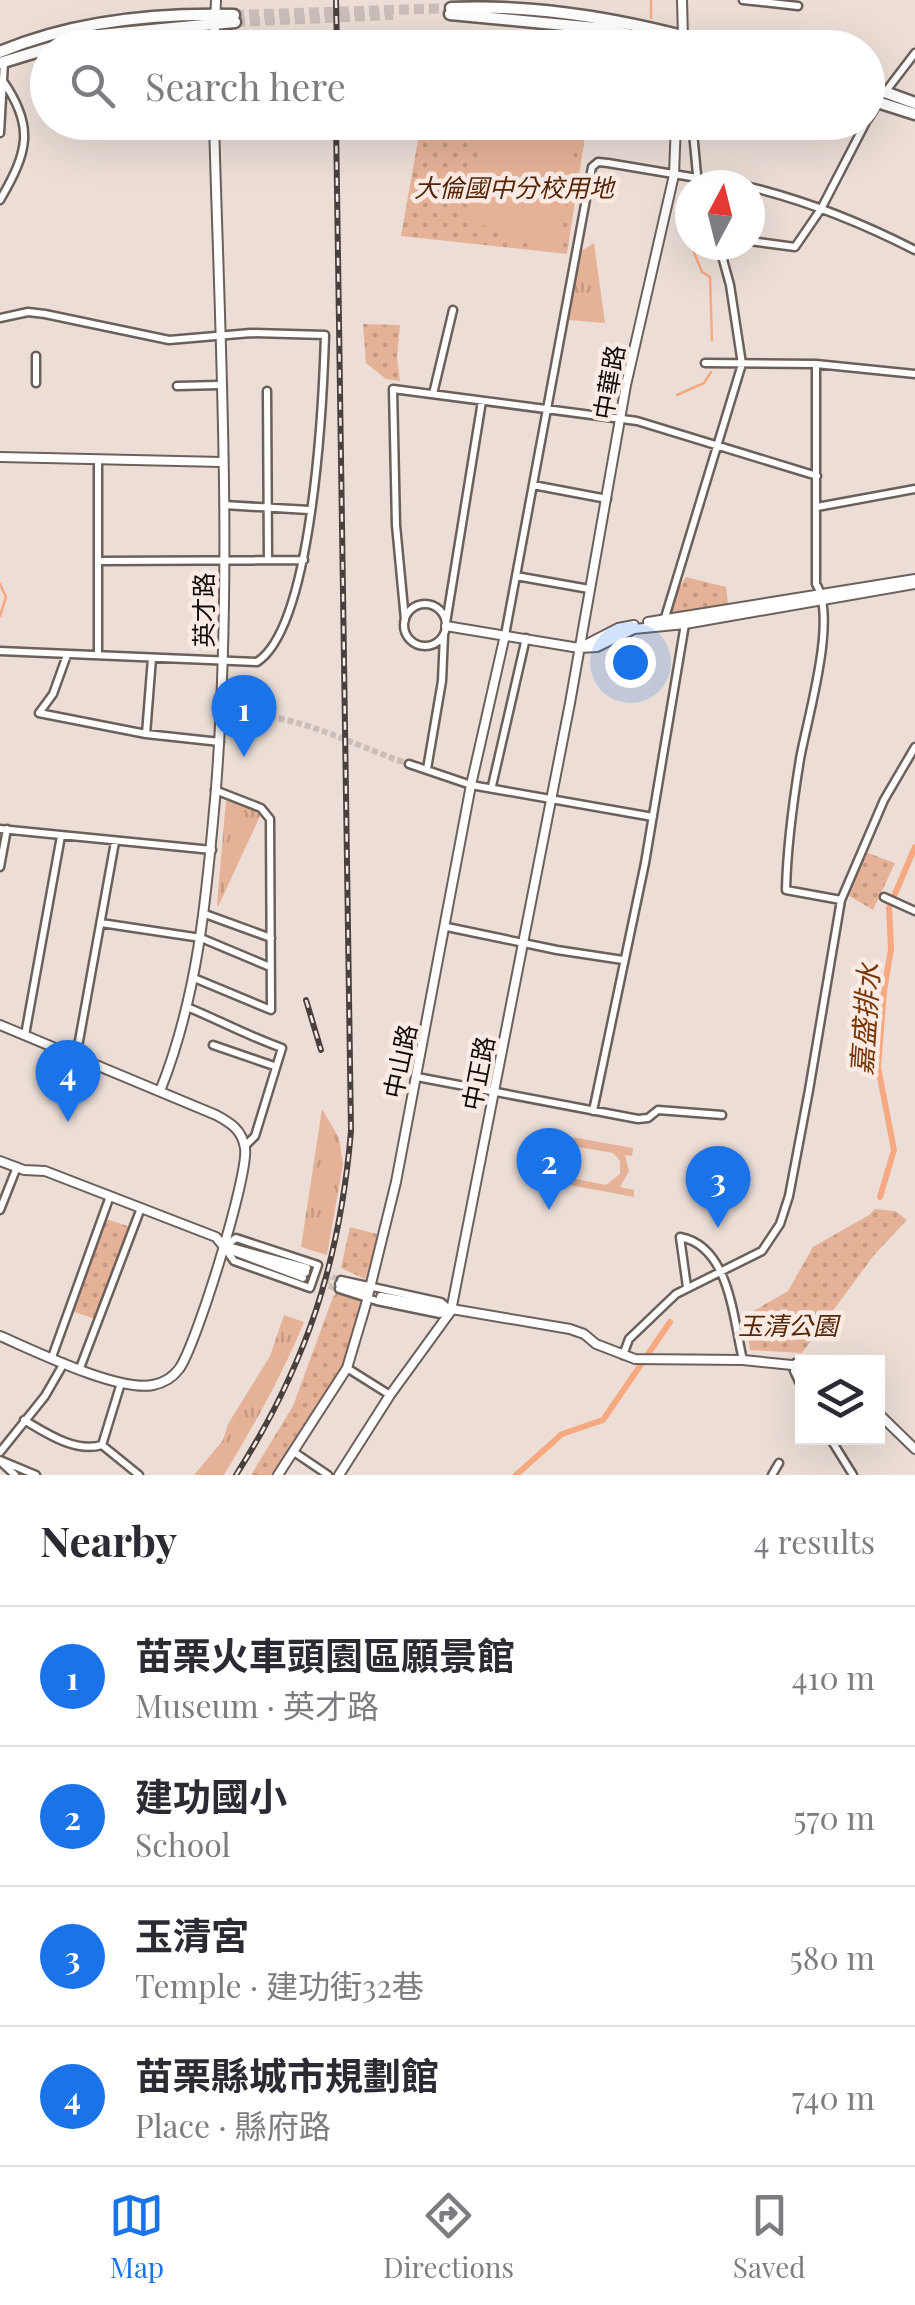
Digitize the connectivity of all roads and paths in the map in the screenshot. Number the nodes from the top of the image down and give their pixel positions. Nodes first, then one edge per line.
1 (216, 0) edge
2 (682, 0) edge
3 (743, 0) edge
4 (764, 1) edge
5 (798, 6) dead end
6 (450, 11) dead end
7 (235, 19) tunnel mouth
8 (216, 20) junction
9 (75, 30) edge
10 (215, 30) edge
11 (611, 30) edge
12 (683, 30) edge
13 (30, 47) edge
14 (915, 53) edge
15 (2, 57) edge
16 (3, 81) junction
17 (886, 91) joint
18 (915, 102) edge
19 (885, 105) edge
20 (915, 114) edge
21 (0, 133) edge
22 (215, 140) edge
23 (675, 140) edge
24 (694, 140) edge
25 (856, 140) edge
26 (697, 170) edge
27 (674, 174) junction
28 (765, 192) edge
29 (0, 200) edge
30 (821, 209) junction
31 (765, 244) edge
32 (915, 250) edge
33 (723, 260) edge
34 (452, 310) dead end
35 (0, 318) edge
36 (220, 334) junction
37 (36, 356) dead end
38 (706, 363) dead end
39 (742, 364) junction
40 (816, 364) junction
41 (915, 374) edge
42 (36, 383) dead end
43 (177, 386) dead end
44 (220, 386) junction
45 (267, 392) dead end
46 (433, 394) junction
47 (482, 401) junction
48 (546, 408) junction
49 (622, 419) junction
50 (716, 448) junction
51 (0, 457) edge
52 (98, 459) junction
53 (222, 462) junction
54 (816, 476) junction
55 (533, 485) junction
56 (915, 489) edge
57 (607, 499) junction
58 (224, 505) junction
59 (817, 507) junction
60 (270, 508) junction
61 (309, 510) junction
62 (222, 559) junction
63 (268, 560) junction
64 (304, 560) junction
65 (98, 561) junction
66 (516, 576) junction
67 (915, 581) edge
68 (453, 588) junction
69 (589, 589) junction
70 (823, 597) junction
71 (430, 606) junction
72 (405, 620) junction
73 (684, 621) junction
74 (663, 623) junction
75 (445, 628) junction
76 (505, 635) junction
77 (526, 638) junction
78 (579, 648) junction
79 (0, 651) edge
80 (67, 654) junction
81 (98, 655) junction
82 (152, 658) junction
83 (222, 660) junction
84 (221, 712) junction
85 (234, 712) tunnel mouth
86 (146, 734) junction
87 (220, 742) junction
88 (915, 746) edge
89 (409, 764) tunnel mouth
90 (427, 769) junction
91 (472, 784) junction
92 (492, 786) junction
93 (215, 790) junction
94 (550, 798) junction
95 (653, 817) junction
96 (3, 829) edge
97 (61, 836) junction
98 (116, 842) junction
99 (212, 850) junction
100 (0, 867) edge
101 (884, 897) dead end
102 (841, 900) junction
103 (912, 909) edge
104 (205, 914) junction
105 (101, 923) junction
106 (447, 926) junction
107 (201, 938) junction
108 (271, 938) junction
109 (523, 943) junction
110 (624, 960) junction
111 (270, 967) junction
112 (194, 978) junction
113 (186, 1007) junction
114 (1, 1028) edge
115 (25, 1035) junction
116 (212, 1045) dead end
117 (73, 1056) junction
118 (274, 1066) junction
119 (417, 1077) junction
120 (160, 1091) junction
121 (493, 1093) junction
122 (593, 1111) junction
123 (722, 1115) dead end
124 (245, 1146) junction
125 (0, 1161) edge
126 (17, 1167) junction
127 (110, 1196) junction
128 (141, 1208) junction
129 (0, 1210) edge
130 (224, 1247) junction
131 (720, 1271) junction
132 (305, 1273) tunnel mouth
133 (340, 1284) tunnel mouth
134 (687, 1288) junction
135 (367, 1293) junction
136 (380, 1296) dead end
137 (451, 1311) junction
138 (0, 1336) edge
139 (622, 1354) junction
140 (52, 1357) junction
141 (743, 1360) junction
142 (64, 1362) junction
143 (795, 1364) edge
144 (80, 1368) junction
145 (347, 1368) junction
146 (121, 1383) junction
147 (390, 1396) junction
148 (24, 1420) junction
149 (885, 1420) edge
150 (834, 1445) edge
151 (102, 1446) junction
152 (915, 1449) edge
153 (294, 1452) junction
154 (0, 1458) edge
155 (779, 1463) dead end
156 (15, 1475) edge
157 (36, 1475) edge
158 (139, 1475) edge
159 (278, 1475) edge
160 (328, 1475) edge
161 (339, 1475) edge
162 (772, 1475) edge
163 (853, 1475) edge

1 - 8 street
2 - 12 street
3 - 4 street
4 - 5 street
6 - 11 main road
7 - 8 main road
8 - 9 main road
8 - 10 street
13 - 15 main road
14 - 17 street
15 - 16 street
16 - 21 street
16 - 29 street
17 - 18 main road
19 - 20 main road
22 - 36 street, 英才路
23 - 27 street, 中華路
24 - 26 street
25 - 30 street
27 - 48 street
27 - 49 street, 中華路
28 - 30 street
30 - 31 street
30 - 32 street
33 - 39 street
34 - 46 street
35 - 36 street
36 - 44 street, 英才路
36 - 61 street
37 - 42 street
38 - 39 street
39 - 40 street
39 - 50 street
40 - 41 street
40 - 54 street
43 - 44 street
44 - 53 street, 英才路
45 - 60 street
46 - 47 street
46 - 72 street
47 - 48 street
47 - 68 street
48 - 49 street
48 - 55 street
49 - 50 street
49 - 57 street, 中華路
50 - 54 street
50 - 74 street
51 - 52 street
52 - 53 street
52 - 65 street
53 - 58 street, 英才路
54 - 59 street
55 - 57 street
55 - 66 street
56 - 59 street
57 - 69 street, 中華路
58 - 60 street
58 - 62 street, 英才路
59 - 70 street
60 - 61 street
60 - 63 street
61 - 64 street
62 - 63 street
62 - 65 street
62 - 83 street, 英才路
63 - 64 street
64 - 83 street
65 - 81 street
66 - 69 street
66 - 76 street
67 - 70 street
68 - 71 street
68 - 75 street
69 - 78 street, 中華路
70 - 73 street
70 - 102 street
71 - 72 street
71 - 75 street
72 - 75 street
73 - 74 street
73 - 95 street
74 - 78 street
75 - 76 street
75 - 90 street
76 - 77 street
76 - 91 street, 中山路
77 - 78 street
77 - 92 street
78 - 94 street, 中正路
79 - 80 street
80 - 81 street
80 - 86 street
81 - 82 street
82 - 83 street
82 - 86 street
83 - 84 street, 英才路
84 - 85 street
84 - 87 street, 英才路
86 - 87 street
87 - 93 street, 英才路
88 - 102 street
89 - 90 street
90 - 91 street
91 - 92 street
91 - 106 street, 中山路
92 - 94 street
93 - 99 street, 英才路
93 - 108 street
94 - 95 street
94 - 109 street, 中正路
95 - 110 street
96 - 97 street
96 - 100 street
97 - 98 street
97 - 115 street
98 - 99 street
98 - 105 street
99 - 104 street, 英才路
101 - 103 street
102 - 131 street
104 - 107 street, 英才路
104 - 108 street
105 - 107 street
105 - 117 street
106 - 109 street
106 - 119 street, 中山路
107 - 111 street
107 - 112 street, 英才路
108 - 111 street
109 - 110 street
109 - 121 street, 中正路
110 - 122 street
111 - 112 street
112 - 113 street, 英才路
113 - 118 street
113 - 120 street, 英才路
114 - 115 street
115 - 117 street
116 - 118 street
117 - 120 street
118 - 124 street
119 - 121 street
119 - 135 street, 中山路
120 - 124 street
121 - 122 street
121 - 137 street, 中正路
122 - 123 street
124 - 130 street
125 - 126 street
126 - 127 street
126 - 129 street
127 - 128 street
127 - 140 street
128 - 130 street
128 - 144 street
130 - 130 street
130 - 132 street
130 - 146 street
131 - 134 street
131 - 134 street
131 - 141 street
133 - 135 street
134 - 139 street
135 - 137 street
135 - 145 street, 中山路
136 - 137 street
137 - 139 street
137 - 147 street, 中正路
138 - 140 street
139 - 141 street
140 - 142 street
141 - 143 street
142 - 144 street
142 - 148 street
144 - 146 street
145 - 147 street
145 - 153 street, 中山路
146 - 151 street
147 - 161 street, 中正路
148 - 151 street
148 - 154 street
149 - 152 street
150 - 163 street
151 - 158 street
153 - 159 street, 中山路
153 - 160 street
154 - 156 street
154 - 157 street
155 - 162 street

